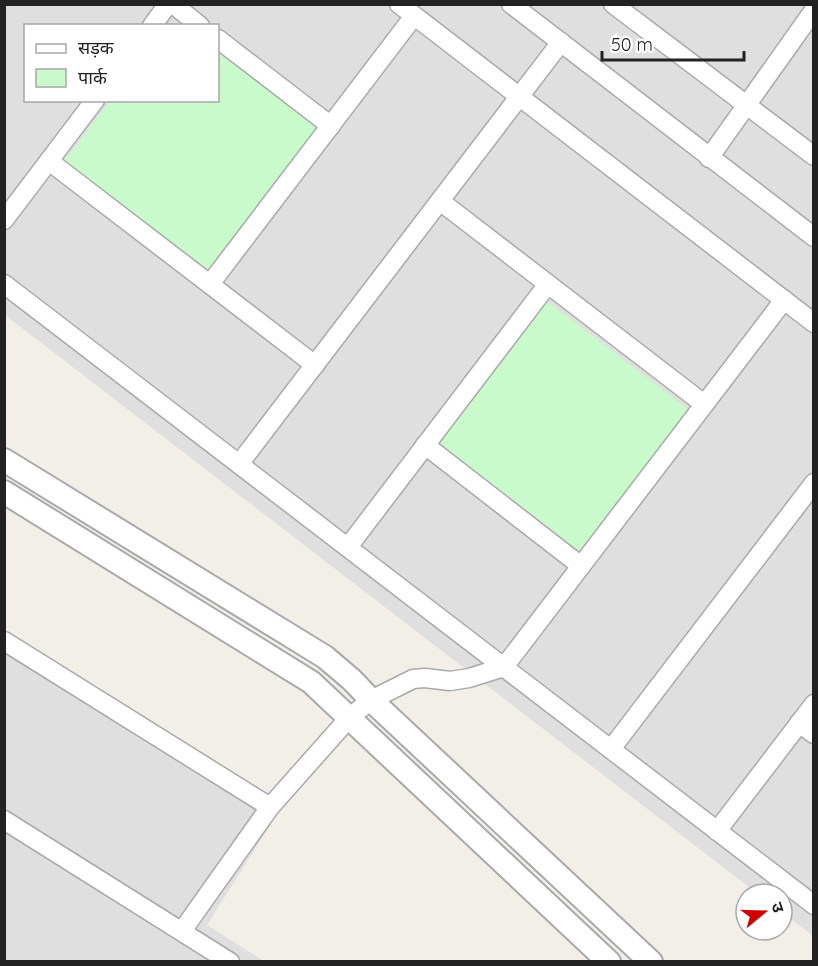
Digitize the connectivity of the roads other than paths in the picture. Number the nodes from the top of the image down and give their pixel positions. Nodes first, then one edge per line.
1 (171, 4) edge
2 (399, 4) edge
3 (511, 4) edge
4 (613, 4) edge
5 (813, 10) edge
6 (414, 16) junction
7 (154, 24) edge
8 (197, 24) edge
9 (219, 40) edge
10 (561, 42) junction
11 (519, 97) junction
12 (94, 102) edge
13 (747, 105) junction
14 (331, 126) junction
15 (813, 156) edge
16 (709, 158) junction
17 (50, 161) junction
18 (440, 201) junction
19 (4, 220) edge
20 (813, 237) edge
21 (4, 284) edge
22 (548, 284) junction
23 (210, 285) junction
24 (783, 300) junction
25 (813, 323) edge
26 (315, 365) junction
27 (704, 404) junction
28 (425, 445) junction
29 (4, 460) edge
30 (239, 464) junction
31 (813, 483) edge
32 (4, 492) edge
33 (348, 547) junction
34 (581, 566) junction
35 (4, 641) edge
36 (504, 667) junction
37 (371, 700) junction
38 (813, 704) edge
39 (349, 718) junction
40 (806, 729) edge
41 (611, 749) junction
42 (270, 807) junction
43 (5, 821) edge
44 (717, 831) junction
45 (813, 905) edge
46 (182, 931) junction
47 (230, 962) edge
48 (609, 962) edge
49 (651, 962) edge

1 - 7 street
1 - 8 street
2 - 6 street
3 - 10 street
4 - 13 street
5 - 13 street
6 - 11 street
6 - 14 street
9 - 14 street
10 - 11 street
10 - 16 street
11 - 18 street
11 - 24 street
12 - 17 street
13 - 15 street
13 - 16 street
14 - 23 street
16 - 20 street
17 - 19 street
17 - 23 street
18 - 22 street
18 - 26 street
21 - 30 street
22 - 27 street
22 - 28 street
23 - 26 street
24 - 25 street
24 - 27 street
26 - 30 street
27 - 34 street
28 - 33 street
28 - 34 street
29 - 37 street
30 - 33 street
31 - 41 street
32 - 39 street
33 - 36 street
34 - 36 street
35 - 42 street
36 - 37 street
36 - 41 street
37 - 39 street
37 - 49 street
38 - 40 street
39 - 42 street
39 - 48 street
40 - 44 street
41 - 44 street
42 - 46 street
43 - 46 street
44 - 45 street
46 - 47 street

